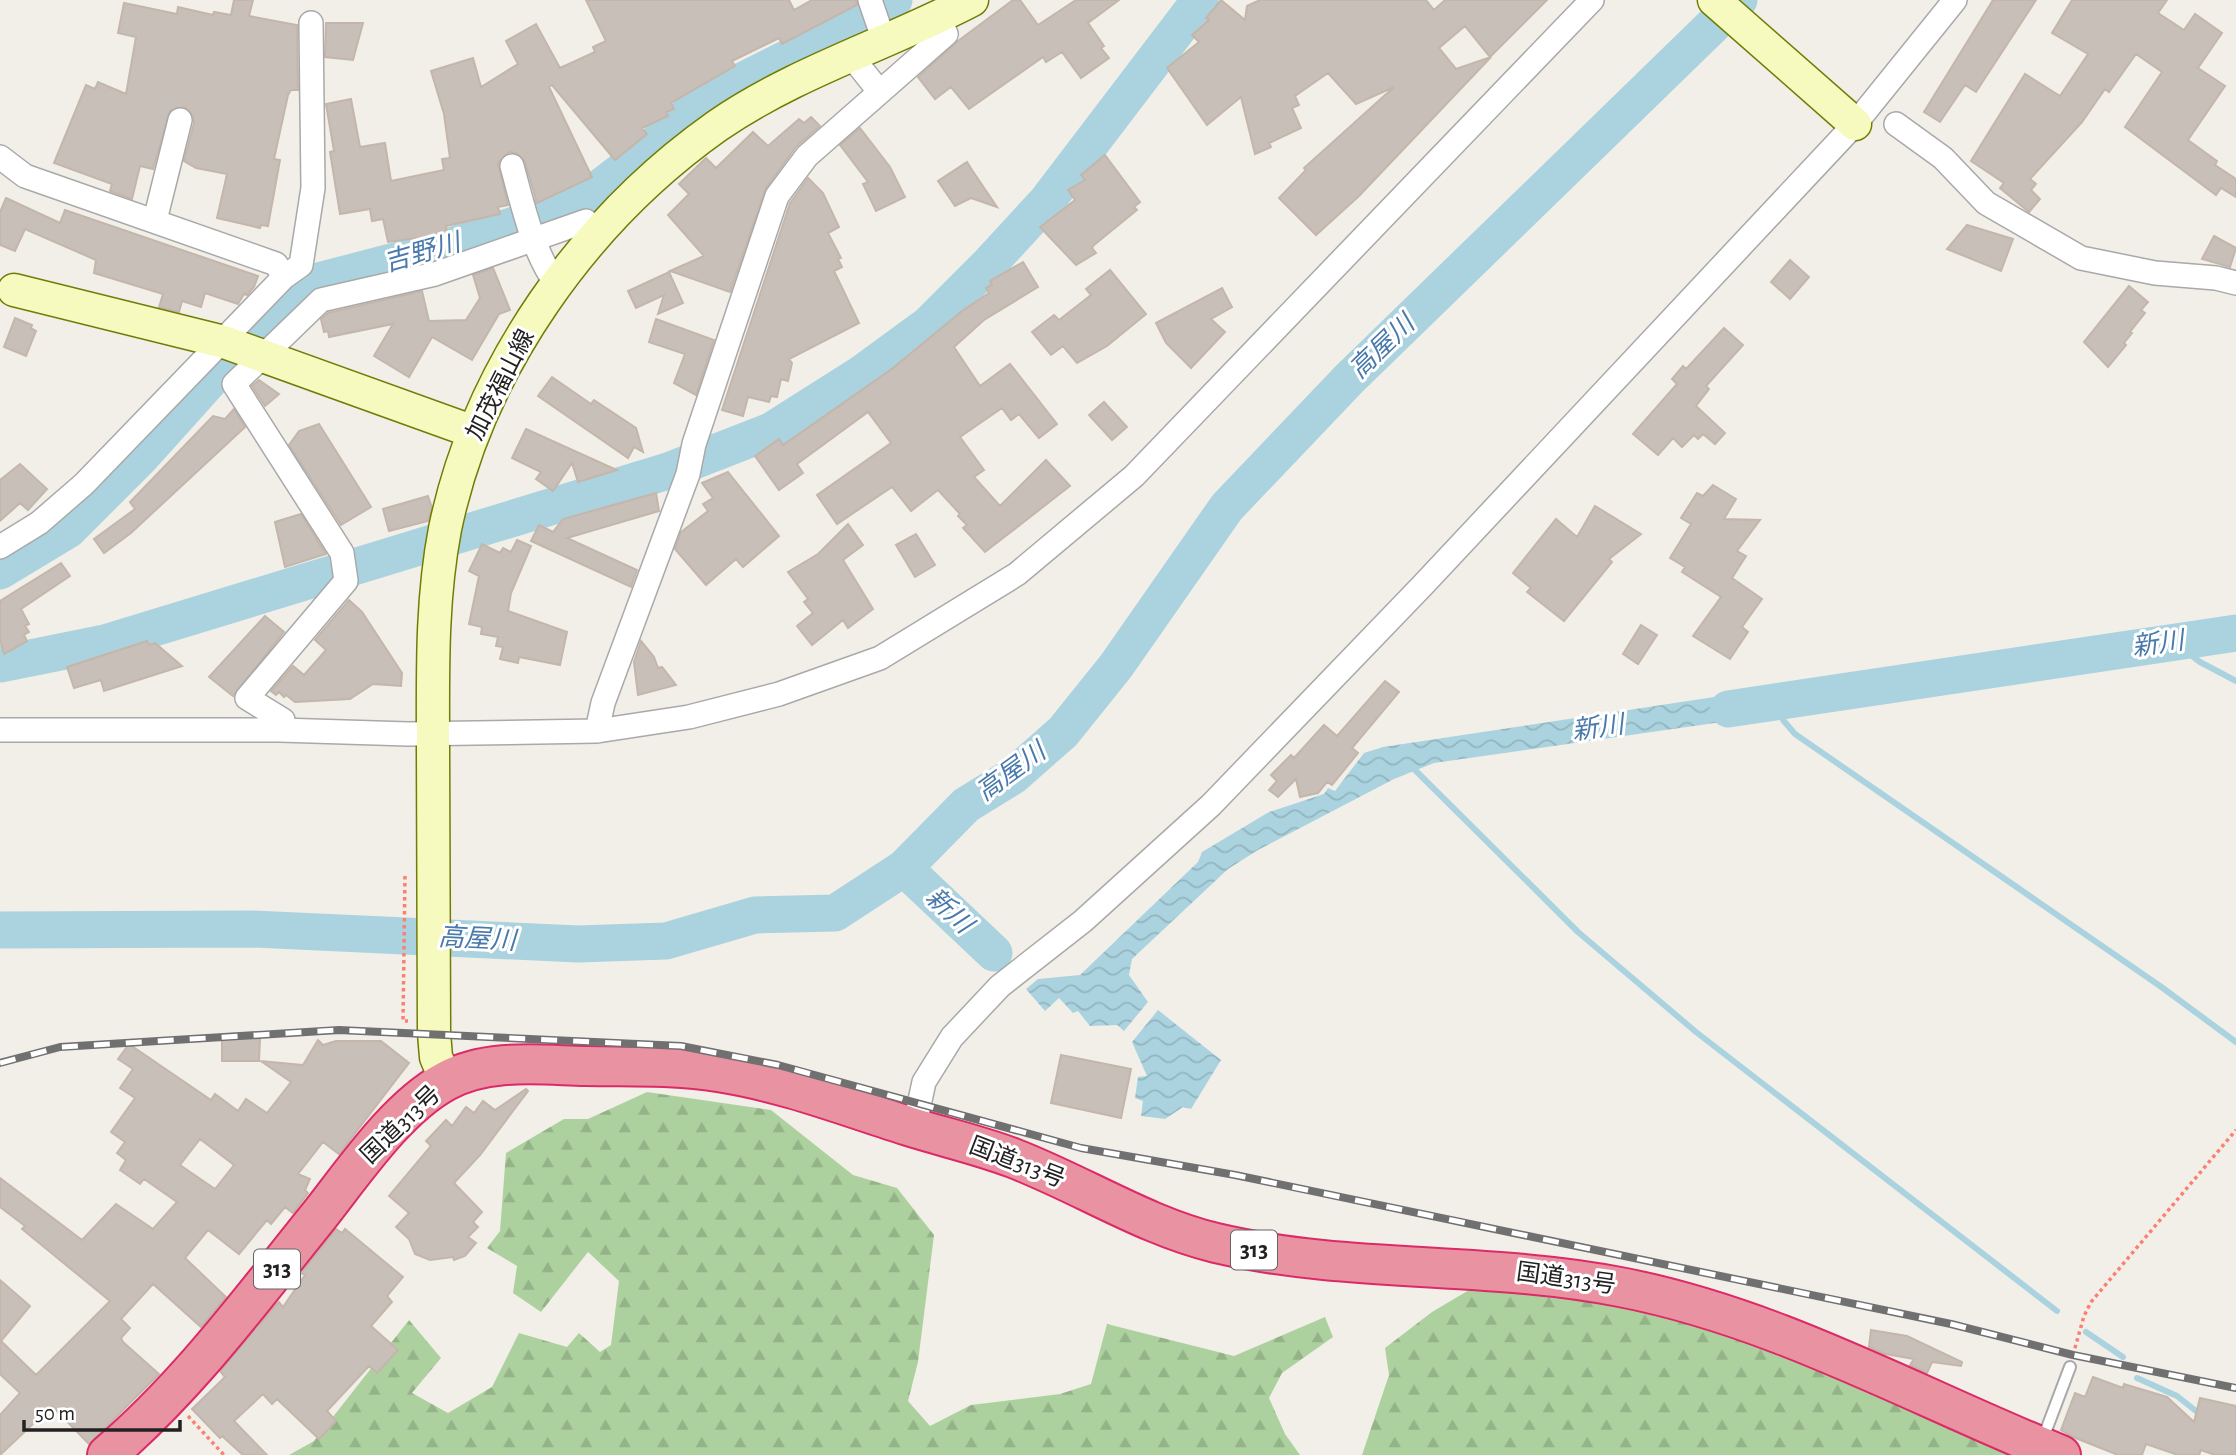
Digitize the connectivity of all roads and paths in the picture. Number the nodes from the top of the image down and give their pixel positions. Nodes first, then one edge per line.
1 (972, 0) edge
2 (1592, 0) edge
3 (1714, 0) edge
4 (1955, 0) edge
5 (870, 1) edge
6 (939, 17) junction
7 (311, 23) dead end
8 (881, 34) junction
9 (851, 56) junction
10 (879, 91) junction
11 (180, 120) dead end
12 (1855, 124) junction
13 (1896, 124) dead end
14 (0, 157) edge
15 (512, 166) dead end
16 (155, 220) junction
17 (529, 226) junction
18 (599, 231) junction
19 (284, 277) junction
20 (2236, 283) edge
21 (556, 284) junction
22 (7, 289) edge
23 (224, 342) junction
24 (261, 356) junction
25 (474, 432) junction
26 (0, 547) edge
27 (0, 730) edge
28 (281, 730) junction
29 (597, 731) junction
30 (433, 733) junction
31 (446, 1081) junction
32 (914, 1128) junction
33 (2236, 1130) edge
34 (2070, 1367) joint
35 (169, 1396) junction
36 (2051, 1451) edge
37 (107, 1455) edge
38 (225, 1455) edge

1 - 6 main road, 加茂福山線
2 - 29 street
3 - 12 main road
4 - 12 street
5 - 8 street
6 - 8 main road, 加茂福山線
6 - 10 street
7 - 19 street
8 - 9 main road, 加茂福山線
9 - 10 street
9 - 18 main road, 加茂福山線
10 - 29 street
11 - 16 street
12 - 32 street
13 - 20 street
14 - 16 street
15 - 17 street
16 - 19 street
17 - 18 street
17 - 21 street
17 - 24 street
18 - 21 main road, 加茂福山線
19 - 23 street
21 - 25 main road, 加茂福山線
22 - 23 main road
23 - 24 main road
23 - 26 street
24 - 25 main road
24 - 28 street
25 - 30 main road, 加茂福山線
27 - 28 street
28 - 30 street
29 - 30 street
30 - 31 main road, 加茂福山線
31 - 32 highway, 国道313号 / 313
31 - 35 highway, 国道313号 / 313
32 - 36 highway, 国道313号 / 313
33 - 34 path
34 - 36 lane
35 - 37 highway, 国道313号 / 313
35 - 38 path

